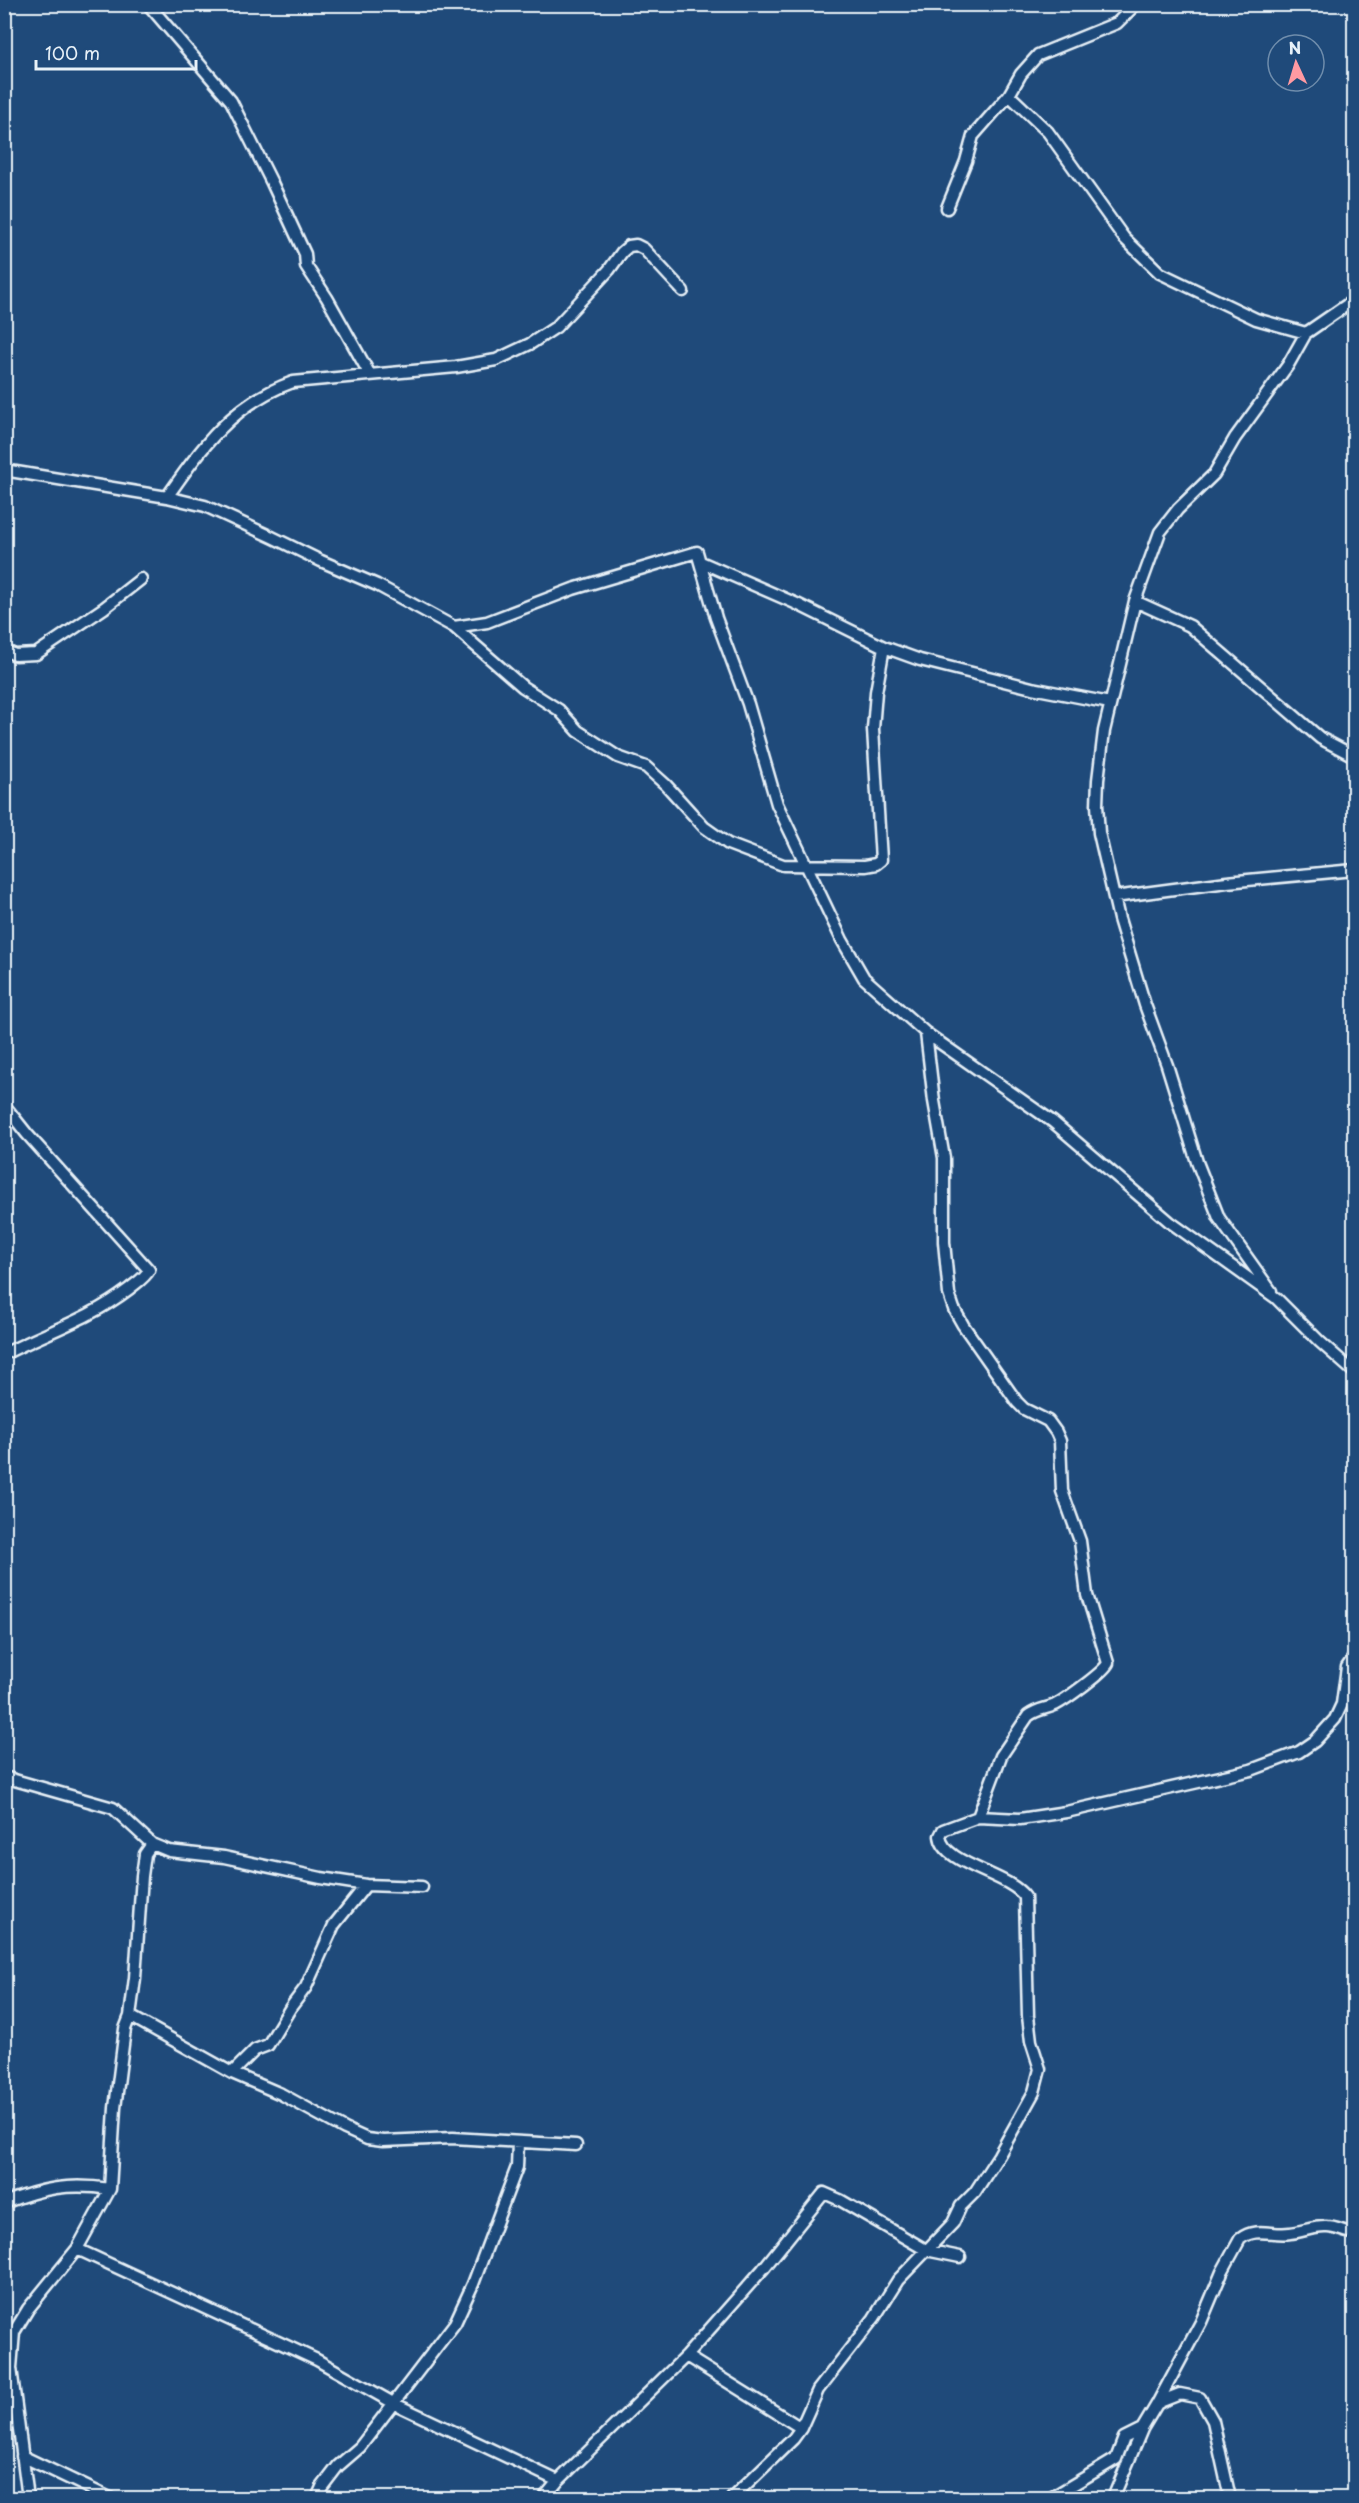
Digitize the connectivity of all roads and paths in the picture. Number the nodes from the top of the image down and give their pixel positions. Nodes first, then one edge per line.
1 (148, 4) edge
2 (1136, 4) edge
3 (1009, 95) junction
4 (946, 208) dead end
5 (683, 291) dead end
6 (1354, 300) edge
7 (1306, 333) junction
8 (369, 373) junction
9 (4, 470) edge
10 (166, 497) junction
11 (701, 562) junction
12 (141, 579) dead end
13 (1135, 601) junction
14 (454, 627) junction
15 (884, 647) junction
16 (4, 650) edge
17 (1110, 704) junction
18 (1354, 756) edge
19 (804, 865) junction
20 (1354, 870) edge
21 (1114, 897) junction
22 (926, 1033) junction
23 (4, 1105) edge
24 (1276, 1298) junction
25 (4, 1354) edge
26 (1354, 1372) edge
27 (1354, 1657) edge
28 (4, 1777) edge
29 (978, 1817) junction
30 (152, 1844) junction
31 (366, 1885) junction
32 (422, 1887) dead end
33 (130, 2016) junction
34 (232, 2073) junction
35 (518, 2143) junction
36 (576, 2145) dead end
37 (110, 2189) junction
38 (4, 2203) edge
39 (1354, 2233) edge
40 (78, 2249) junction
41 (926, 2250) junction
42 (960, 2257) dead end
43 (686, 2356) junction
44 (395, 2404) junction
45 (1157, 2404) junction
46 (801, 2428) junction
47 (1142, 2429) junction
48 (22, 2456) junction
49 (558, 2481) junction
50 (28, 2499) edge
51 (110, 2499) edge
52 (317, 2499) edge
53 (544, 2499) edge
54 (732, 2499) edge
55 (1051, 2499) edge
56 (1113, 2499) edge
57 (1230, 2499) edge

1 - 8 street
2 - 3 street
3 - 4 street
3 - 7 street
5 - 8 street
6 - 7 street
7 - 13 street
8 - 10 street
9 - 10 street
10 - 14 street
11 - 14 street
11 - 15 street
11 - 19 street
12 - 16 street
13 - 17 street
13 - 18 street
14 - 19 street
15 - 17 street
15 - 19 street
17 - 21 street
19 - 22 street
20 - 21 street
21 - 24 street
22 - 24 street
22 - 29 street
23 - 25 street
24 - 26 street
27 - 29 street
28 - 30 street
29 - 41 street
30 - 31 street
30 - 33 street
31 - 32 street
31 - 34 street
33 - 34 street
33 - 37 street
34 - 35 street
35 - 36 street
35 - 44 street
37 - 38 street
37 - 40 street
39 - 45 street
40 - 44 street
40 - 48 street
41 - 42 street
41 - 43 street
41 - 46 street
43 - 46 street
43 - 49 street
44 - 49 street
44 - 52 street
45 - 47 street
45 - 57 street
46 - 54 street
47 - 55 street
47 - 56 street
48 - 50 street
48 - 51 street
49 - 53 street

